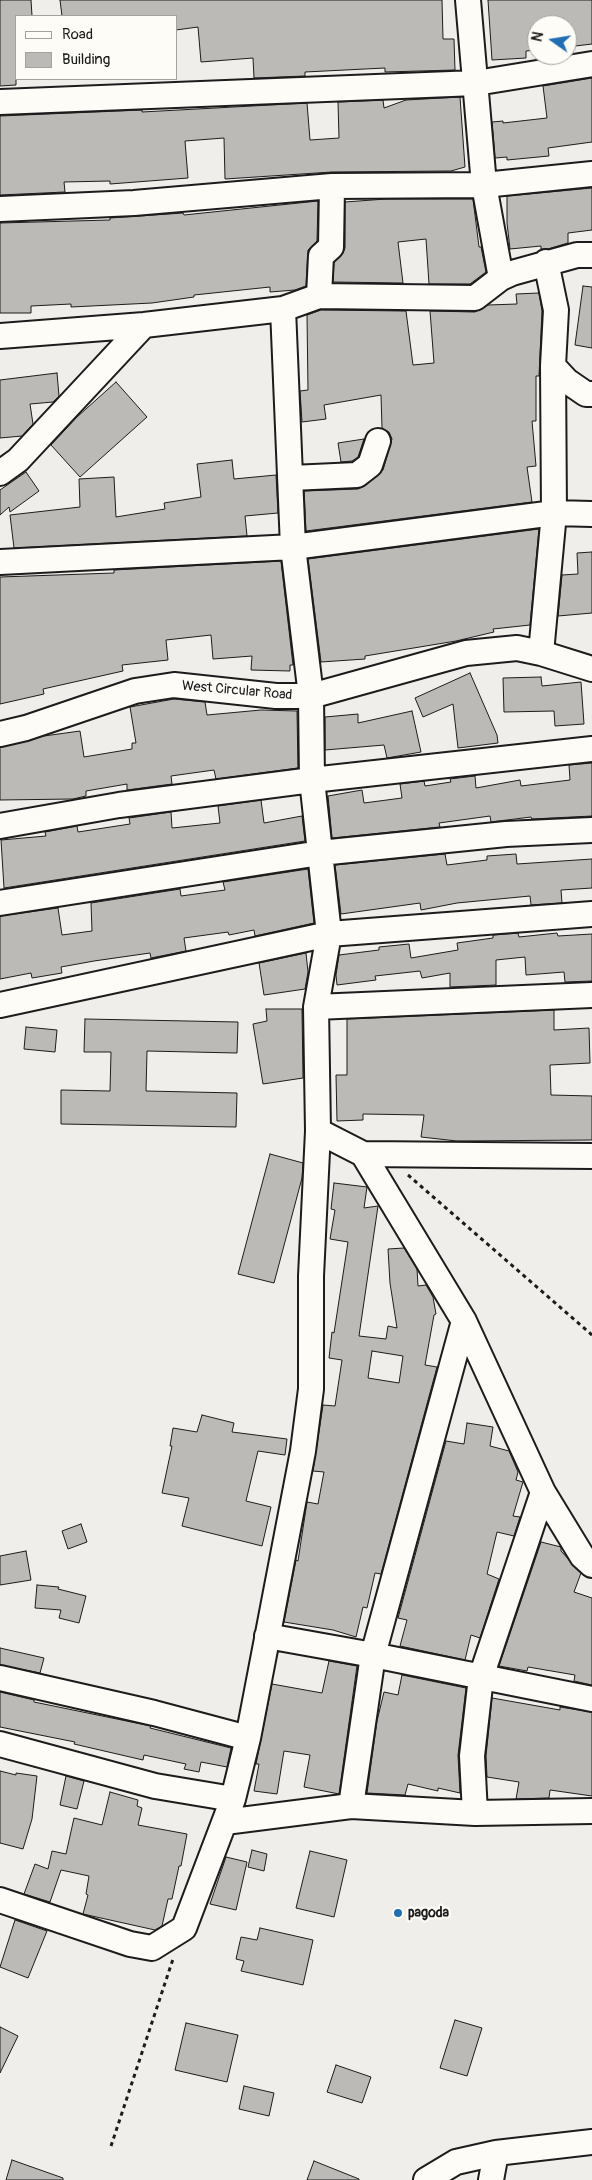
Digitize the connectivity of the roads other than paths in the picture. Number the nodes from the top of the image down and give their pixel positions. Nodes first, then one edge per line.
1 (468, 0) edge
2 (592, 64) edge
3 (476, 83) junction
4 (0, 102) edge
5 (592, 174) edge
6 (484, 185) junction
7 (332, 186) junction
8 (0, 209) edge
9 (592, 255) edge
10 (546, 262) junction
11 (501, 278) junction
12 (319, 296) junction
13 (284, 310) junction
14 (144, 325) junction
15 (0, 336) edge
16 (553, 366) junction
17 (592, 394) edge
18 (378, 441) dead end
19 (0, 473) edge
20 (291, 478) junction
21 (554, 513) junction
22 (592, 514) edge
23 (293, 547) junction
24 (0, 562) edge
25 (541, 653) junction
26 (592, 669) edge
27 (311, 696) junction
28 (0, 734) edge
29 (592, 750) edge
30 (312, 780) junction
31 (0, 826) edge
32 (592, 830) edge
33 (320, 853) junction
34 (0, 903) edge
35 (592, 914) edge
36 (329, 934) junction
37 (592, 995) edge
38 (0, 1006) edge
39 (316, 1007) junction
40 (318, 1131) junction
41 (374, 1154) junction
42 (592, 1156) edge
43 (464, 1321) junction
44 (543, 1492) junction
45 (592, 1565) edge
46 (267, 1636) junction
47 (373, 1655) junction
48 (481, 1677) junction
49 (0, 1678) edge
50 (592, 1699) edge
51 (248, 1738) junction
52 (0, 1744) edge
53 (233, 1799) junction
54 (351, 1806) junction
55 (592, 1812) edge
56 (475, 1813) junction
57 (225, 1822) junction
58 (0, 1900) edge
59 (592, 2142) edge
60 (496, 2153) junction
61 (426, 2180) edge
62 (491, 2180) edge

1 - 3 street
2 - 3 street
3 - 4 street
3 - 6 street
5 - 6 street
6 - 7 street
6 - 11 street
7 - 8 street
7 - 12 street
9 - 10 street
10 - 11 street
10 - 16 street
11 - 12 street
12 - 13 street
13 - 14 street
13 - 20 street
14 - 15 street
14 - 19 street
16 - 17 street
16 - 21 street
18 - 20 street
20 - 23 street
21 - 22 street
21 - 23 street
21 - 25 street
23 - 24 street
23 - 27 street
25 - 26 street, West Circular Road
25 - 27 street, West Circular Road
27 - 28 street, West Circular Road
27 - 30 street
29 - 30 street
30 - 31 street
30 - 33 street
32 - 33 street
33 - 34 street
33 - 36 street
35 - 36 street
36 - 38 street
36 - 39 street
37 - 39 street
39 - 40 street
40 - 41 street
40 - 46 street
41 - 42 street
41 - 43 street
43 - 44 street
43 - 47 street
44 - 45 street
44 - 48 street
46 - 47 street
46 - 51 street
47 - 48 street
47 - 54 street
48 - 50 street
48 - 56 street
49 - 51 street
51 - 53 street
52 - 53 street
53 - 57 street
54 - 56 street
54 - 57 street
55 - 56 street
57 - 58 street
59 - 60 street
60 - 61 street
60 - 62 street

